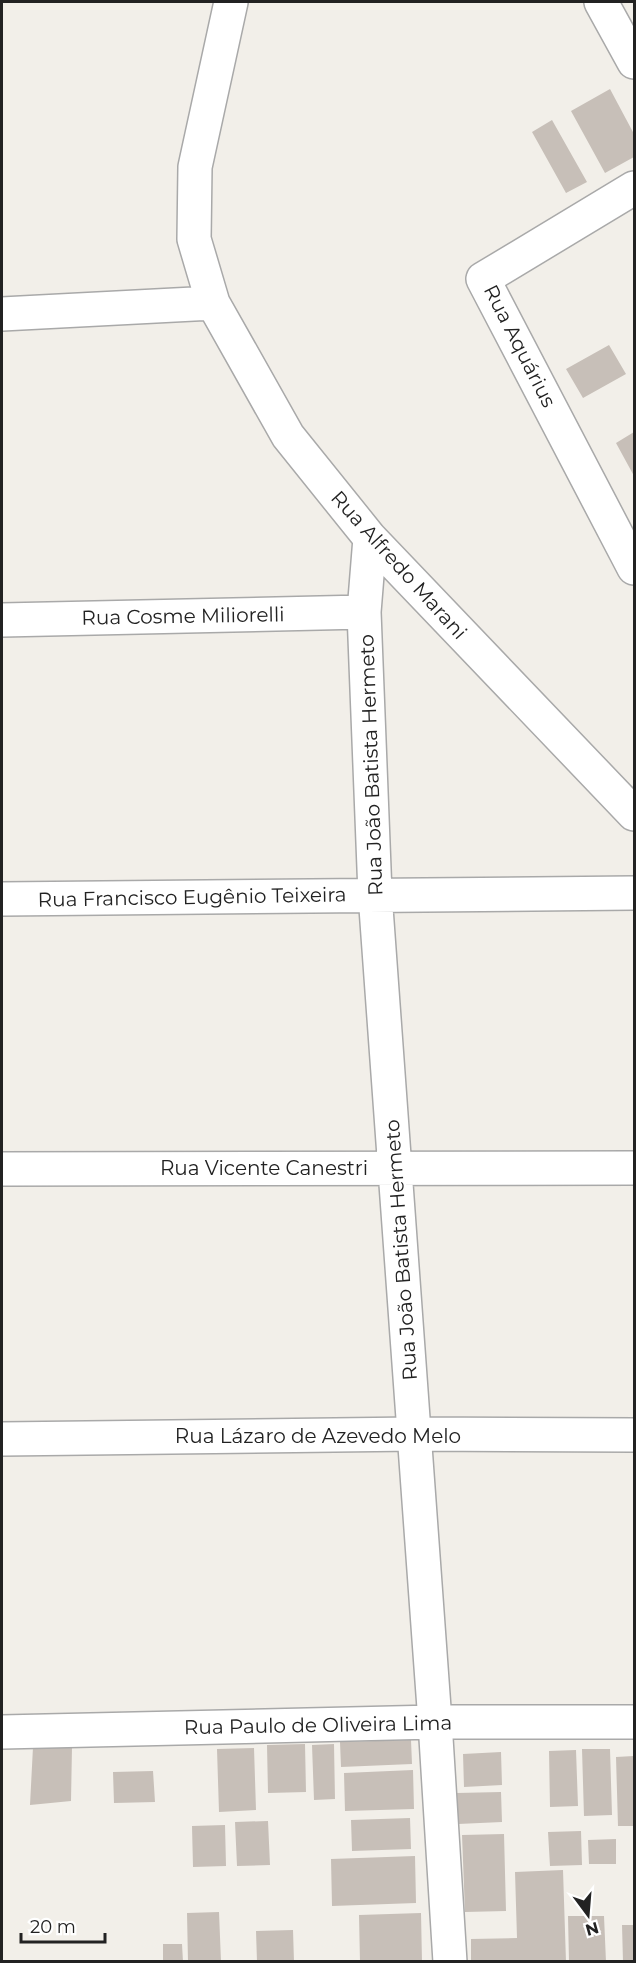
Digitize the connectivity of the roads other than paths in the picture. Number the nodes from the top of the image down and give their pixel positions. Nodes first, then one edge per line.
1 (231, 2) edge
2 (601, 2) edge
3 (631, 45) edge
4 (634, 188) edge
5 (213, 303) junction
6 (2, 314) edge
7 (370, 538) junction
8 (634, 568) edge
9 (364, 612) junction
10 (2, 620) edge
11 (634, 814) edge
12 (634, 893) edge
13 (375, 894) junction
14 (2, 899) edge
15 (394, 1167) junction
16 (634, 1168) edge
17 (2, 1169) edge
18 (415, 1434) junction
19 (634, 1435) edge
20 (2, 1439) edge
21 (435, 1722) junction
22 (634, 1722) edge
23 (2, 1732) edge
24 (450, 1962) edge

1 - 5 street, Rua Alfredo Marani
2 - 3 street
4 - 8 street, Rua Aquárius
5 - 6 street
5 - 7 street, Rua Alfredo Marani
7 - 9 street, Rua João Batista Hermeto
7 - 11 street, Rua Alfredo Marani
9 - 10 street, Rua Cosme Miliorelli
9 - 13 street, Rua João Batista Hermeto
12 - 13 street, Rua Francisco Eugênio Teixeira
13 - 14 street, Rua Francisco Eugênio Teixeira
13 - 15 street, Rua João Batista Hermeto
15 - 16 street, Rua Vicente Canestri
15 - 17 street, Rua Vicente Canestri
15 - 18 street, Rua João Batista Hermeto
18 - 19 street, Rua Lázaro de Azevedo Melo
18 - 20 street, Rua Lázaro de Azevedo Melo
18 - 21 street, Rua João Batista Hermeto
21 - 22 street, Rua Paulo de Oliveira Lima
21 - 23 street, Rua Paulo de Oliveira Lima
21 - 24 street, Rua João Batista Hermeto

